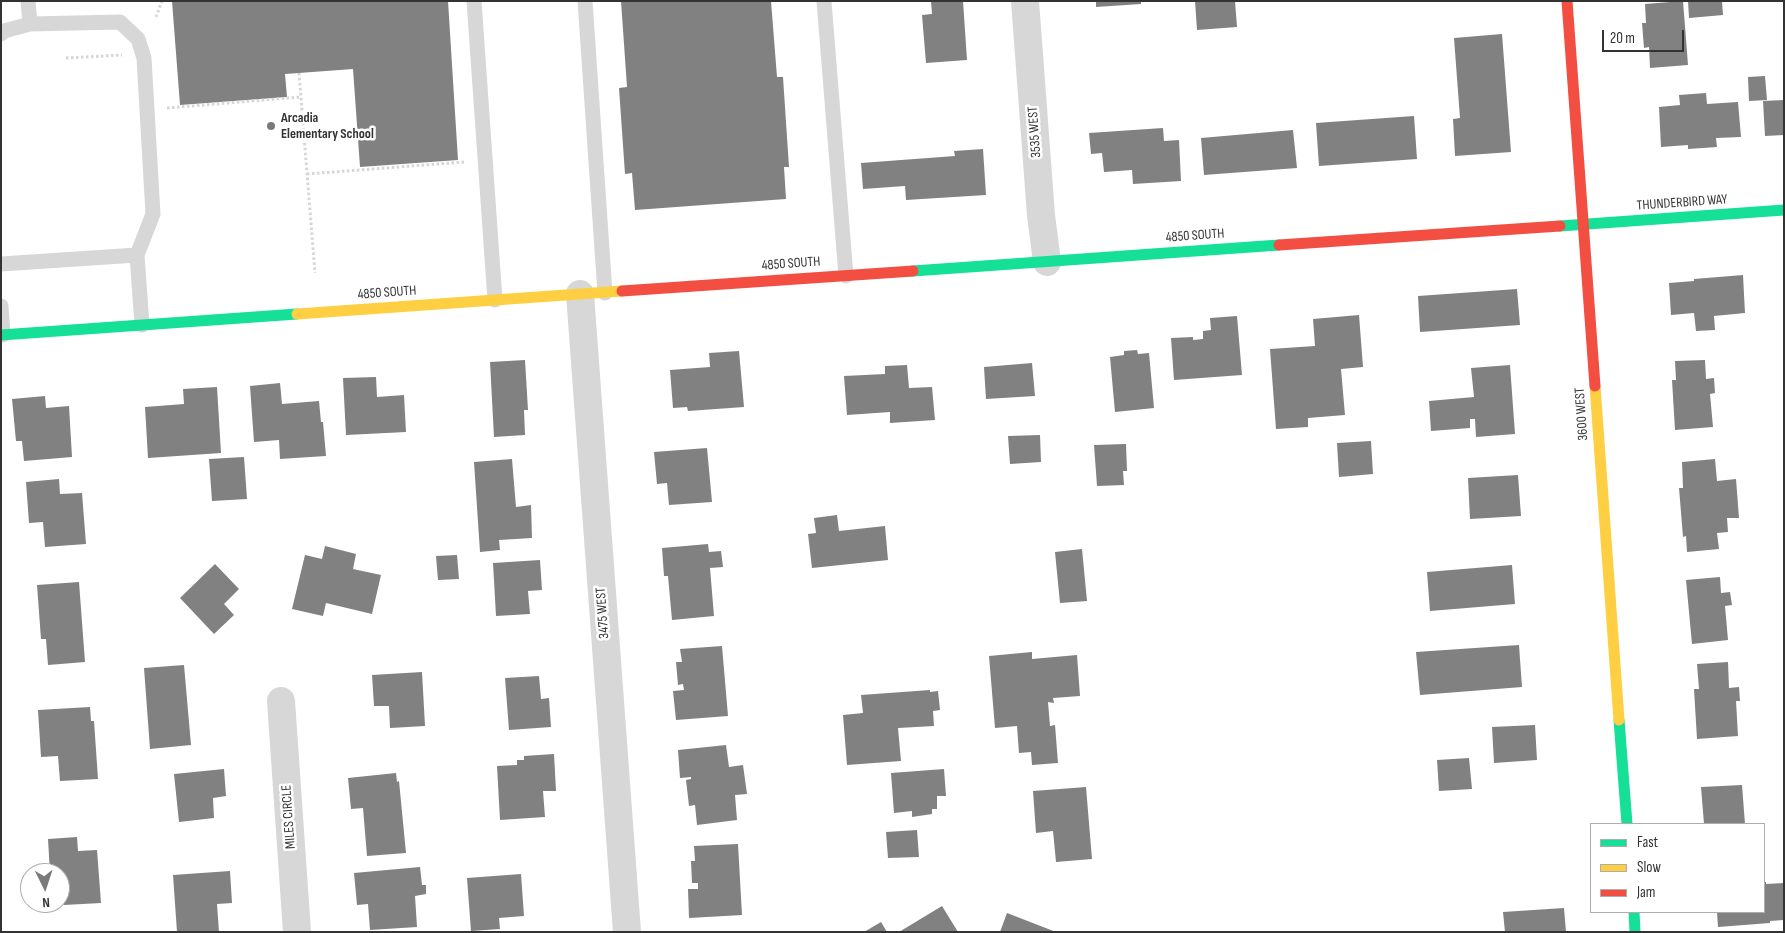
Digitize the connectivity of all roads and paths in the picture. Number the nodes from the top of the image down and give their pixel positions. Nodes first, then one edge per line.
1 (28, 1) edge
2 (162, 1) edge
3 (474, 1) edge
4 (585, 1) edge
5 (824, 1) edge
6 (1025, 1) edge
7 (1567, 1) edge
8 (156, 17) dead end
9 (30, 24) junction
10 (1, 34) edge
11 (122, 55) dead end
12 (66, 58) dead end
13 (299, 73) dead end
14 (301, 97) junction
15 (161, 108) dead end
16 (469, 162) dead end
17 (307, 174) junction
18 (1784, 210) edge
19 (1583, 224) junction
20 (137, 255) junction
21 (1047, 262) junction
22 (1, 264) edge
23 (315, 273) dead end
24 (846, 276) junction
25 (592, 293) junction
26 (495, 300) junction
27 (1, 306) edge
28 (142, 325) junction
29 (2, 335) edge
30 (281, 701) dead end
31 (1627, 823) edge
32 (1634, 913) edge
33 (297, 932) edge
34 (627, 932) edge
35 (1635, 932) edge

1 - 9 lane
2 - 8 path
3 - 26 lane
4 - 25 lane
5 - 24 lane
6 - 21 street, 3535 WEST
7 - 19 street, 3600 WEST
9 - 10 lane
9 - 20 lane
11 - 12 path
13 - 14 path
14 - 15 path
14 - 17 path
16 - 17 path
17 - 23 path
18 - 19 street, THUNDERBIRD WAY
19 - 21 street, 4850 SOUTH
19 - 31 street, 3600 WEST
20 - 22 lane
20 - 28 lane
21 - 24 street, 4850 SOUTH
24 - 25 street, 4850 SOUTH
25 - 26 street, 4850 SOUTH
25 - 34 street, 3475 WEST
26 - 28 street, 4850 SOUTH
27 - 29 lane
28 - 29 street, 4850 SOUTH
30 - 33 street, MILES CIRCLE
32 - 35 street

